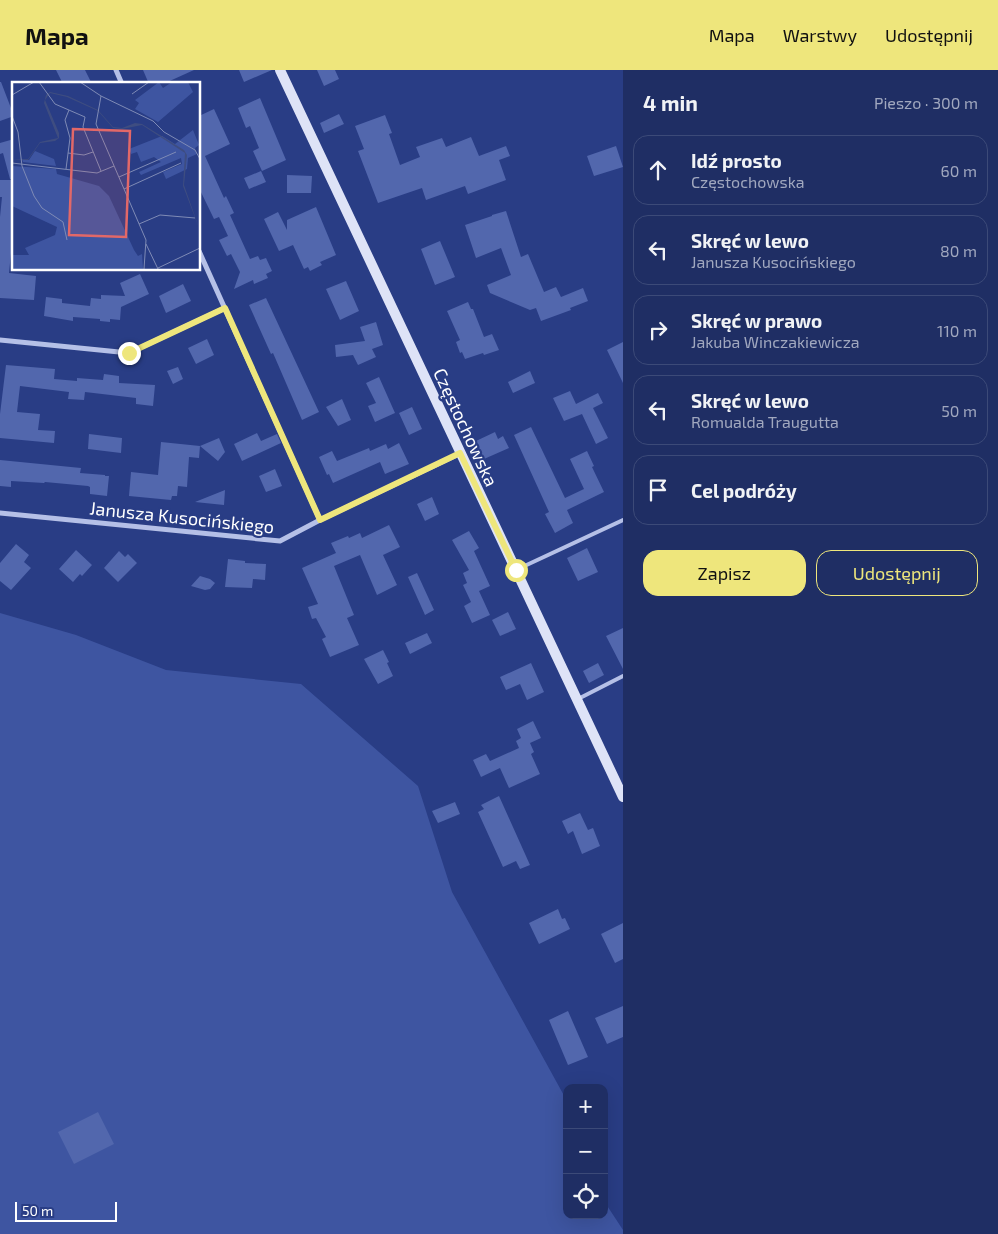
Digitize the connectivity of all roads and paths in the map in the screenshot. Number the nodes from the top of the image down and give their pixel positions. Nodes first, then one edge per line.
1 (116, 70) edge
2 (280, 70) edge
3 (121, 82) edge
4 (200, 253) edge
5 (225, 308) junction
6 (0, 340) edge
7 (460, 453) junction
8 (0, 513) edge
9 (320, 520) junction
10 (623, 520) edge
11 (516, 570) junction
12 (623, 676) edge
13 (577, 700) junction
14 (623, 797) edge

1 - 3 street
2 - 7 main road, Częstochowska
4 - 5 street
5 - 6 street
5 - 9 street
7 - 9 street, Janusza Kusocińskiego
7 - 11 main road, Częstochowska
8 - 9 street, Janusza Kusocińskiego
10 - 11 lane
11 - 13 main road, Częstochowska
12 - 13 lane
13 - 14 main road, Częstochowska

